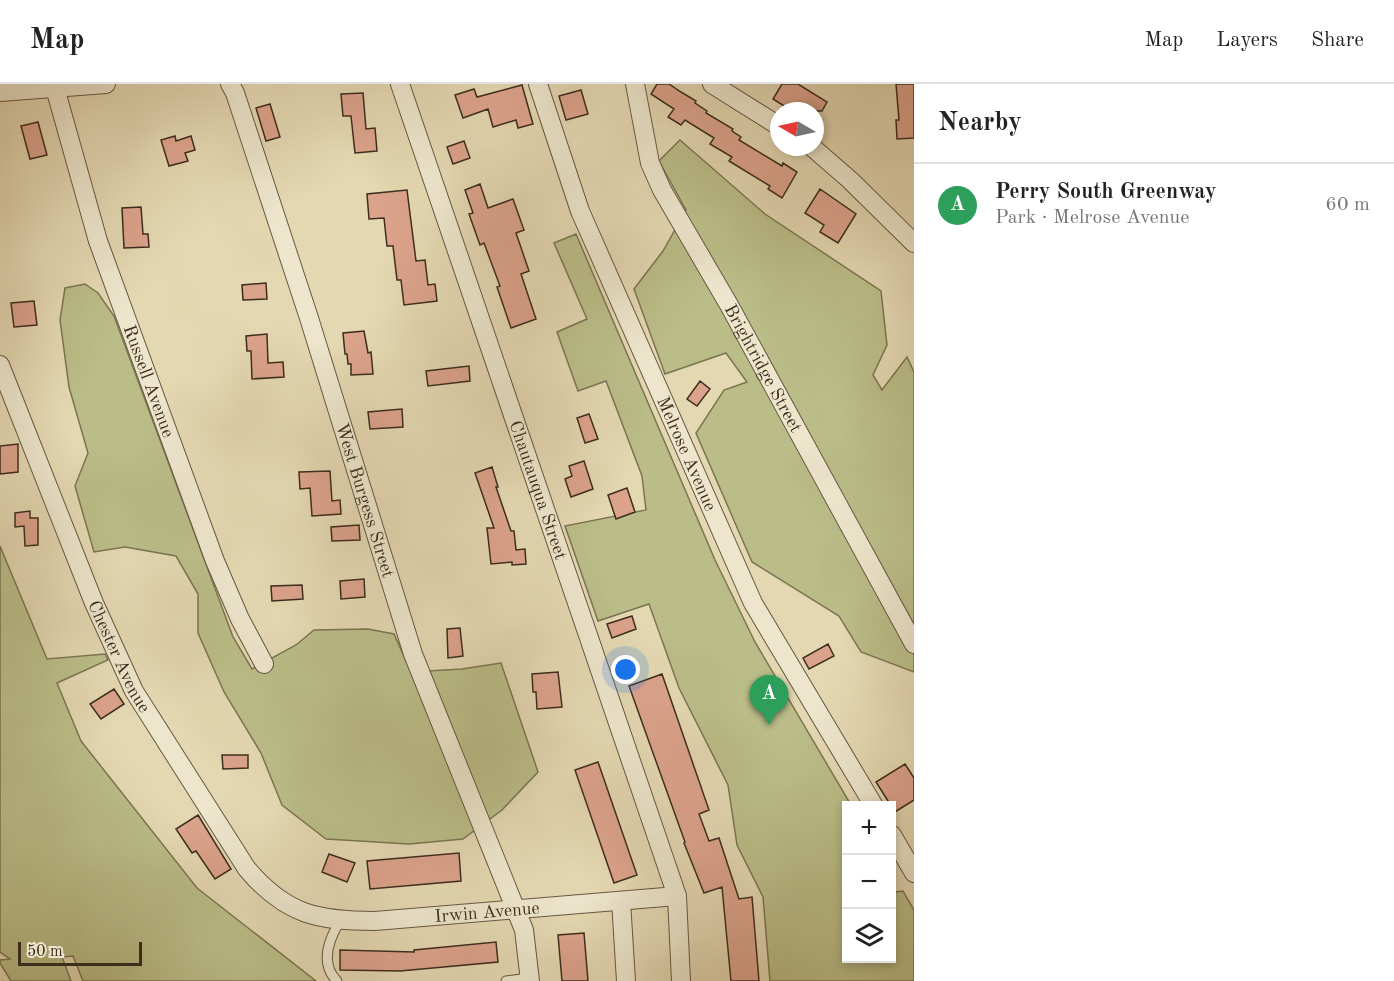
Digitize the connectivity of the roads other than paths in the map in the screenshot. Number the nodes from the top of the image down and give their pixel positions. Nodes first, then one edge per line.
1 (106, 84) edge
2 (230, 84) edge
3 (400, 84) edge
4 (538, 84) edge
5 (634, 84) edge
6 (712, 84) edge
7 (55, 88) junction
8 (4, 89) edge
9 (770, 120) edge
10 (822, 156) edge
11 (914, 243) edge
12 (0, 364) edge
13 (914, 644) edge
14 (264, 664) dead end
15 (871, 801) edge
16 (896, 843) edge
17 (914, 873) edge
18 (677, 896) junction
19 (621, 901) junction
20 (298, 910) joint
21 (516, 910) junction
22 (340, 921) junction
23 (530, 980) edge
24 (337, 981) edge
25 (506, 981) edge
26 (626, 981) edge
27 (681, 981) edge

1 - 7 street
2 - 21 street, West Burgess Street
3 - 18 street, Chautauqua Street
4 - 15 street, Melrose Avenue
5 - 13 street, Brightridge Street
6 - 9 street
7 - 8 street
7 - 14 street, Russell Avenue
10 - 11 street
12 - 20 street, Chester Avenue
16 - 17 street
18 - 19 street, Irwin Avenue
18 - 27 street, Chautauqua Street
19 - 21 street, Irwin Avenue
19 - 26 street
20 - 22 street, Irwin Avenue
21 - 22 street, Irwin Avenue
21 - 23 street, West Burgess Street
22 - 24 lane
23 - 25 lane

